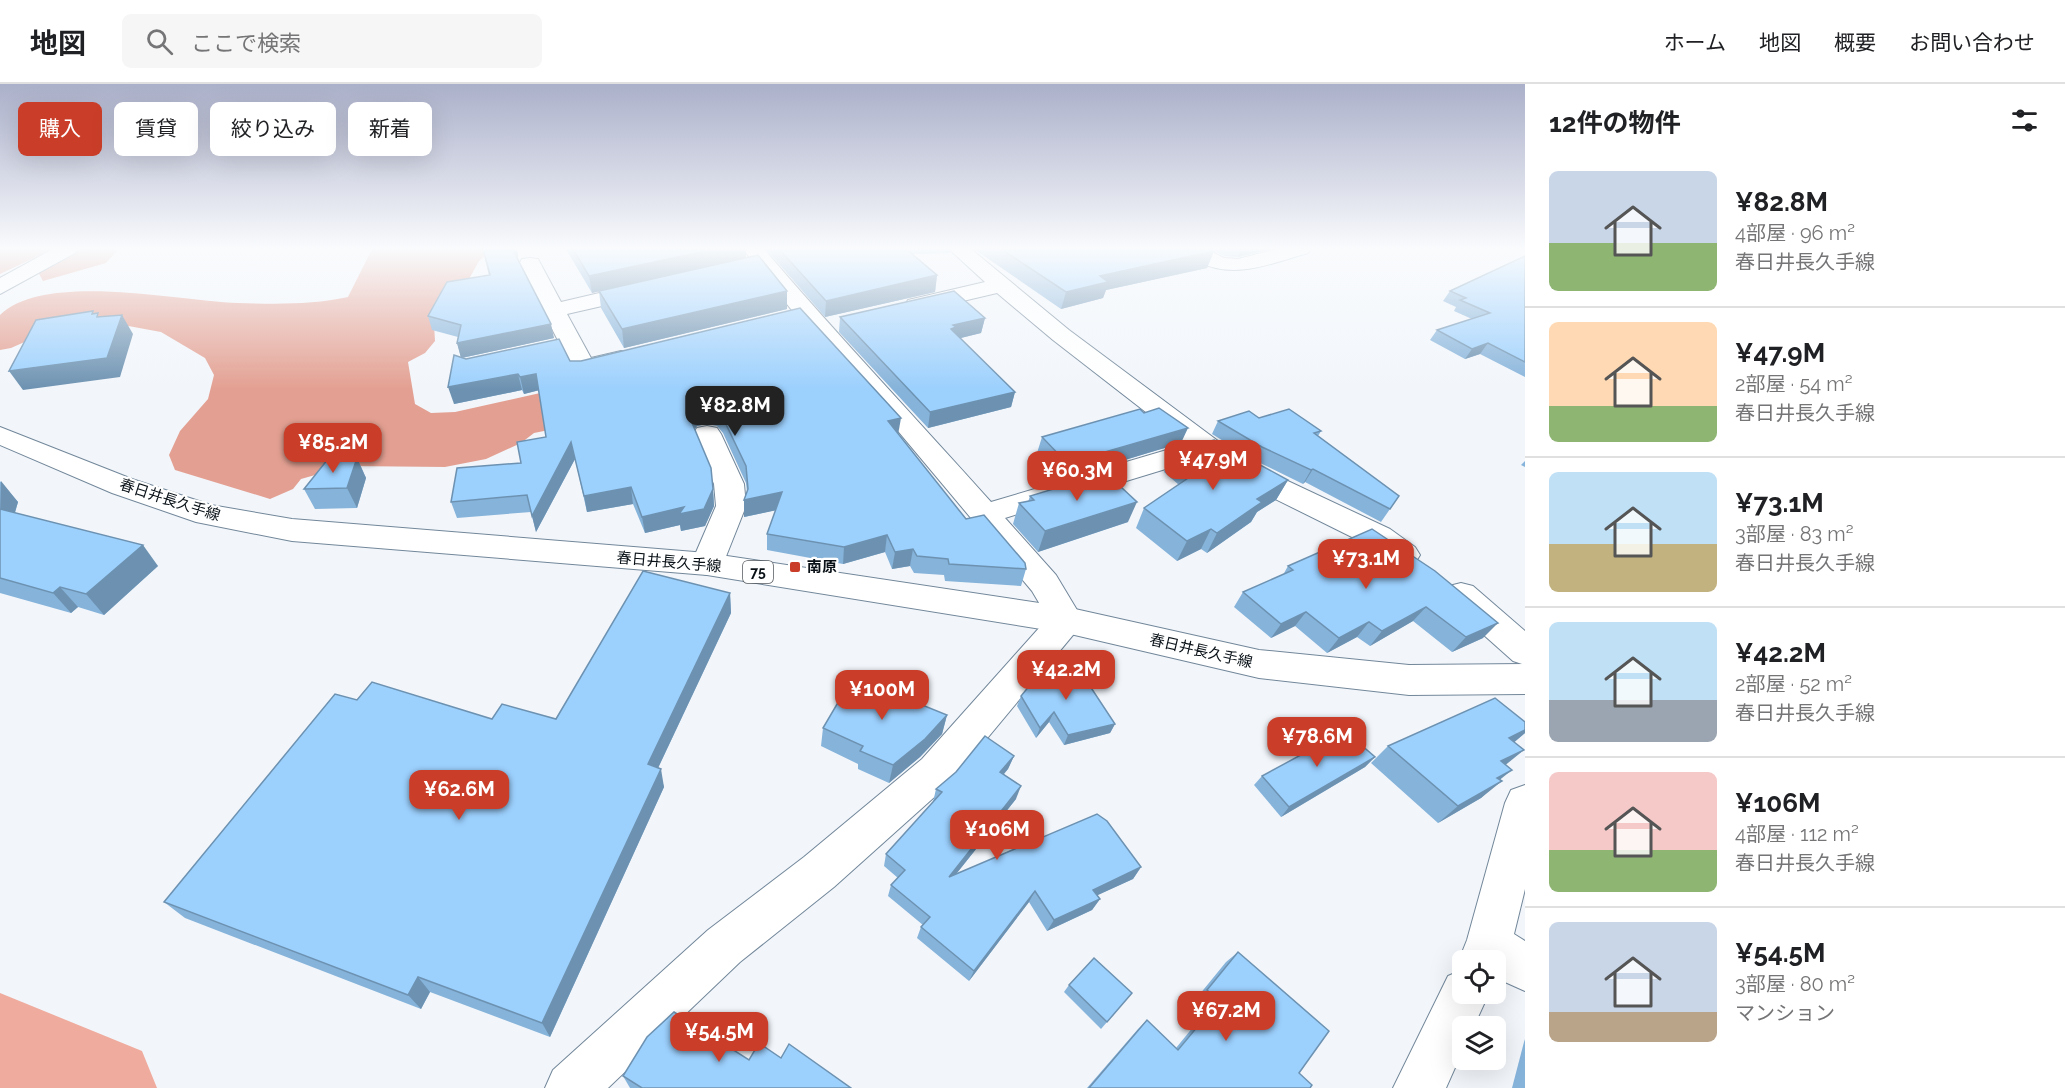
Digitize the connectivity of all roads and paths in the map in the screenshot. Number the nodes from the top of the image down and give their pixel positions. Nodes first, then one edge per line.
1 (547, 296) edge
2 (616, 296) edge
3 (788, 296) edge
4 (955, 296) edge
5 (1015, 296) edge
6 (899, 309) edge
7 (554, 310) junction
8 (639, 354) edge
9 (707, 434) dead end
10 (0, 435) edge
11 (1208, 447) junction
12 (984, 514) junction
13 (707, 564) junction
14 (1066, 621) junction
15 (1525, 651) edge
16 (1525, 679) edge
17 (1525, 803) edge
18 (1500, 950) edge
19 (1461, 1004) edge
20 (571, 1088) edge
21 (1419, 1088) edge

1 - 7 street
2 - 7 street
3 - 12 street
4 - 6 street
5 - 11 street
7 - 8 street
9 - 13 street
10 - 13 street, 春日井長久手線 / 75
11 - 12 street
11 - 15 street
12 - 14 street
13 - 14 street, 春日井長久手線 / 75
14 - 16 street, 春日井長久手線 / 75
14 - 20 street
17 - 18 street
19 - 21 street

